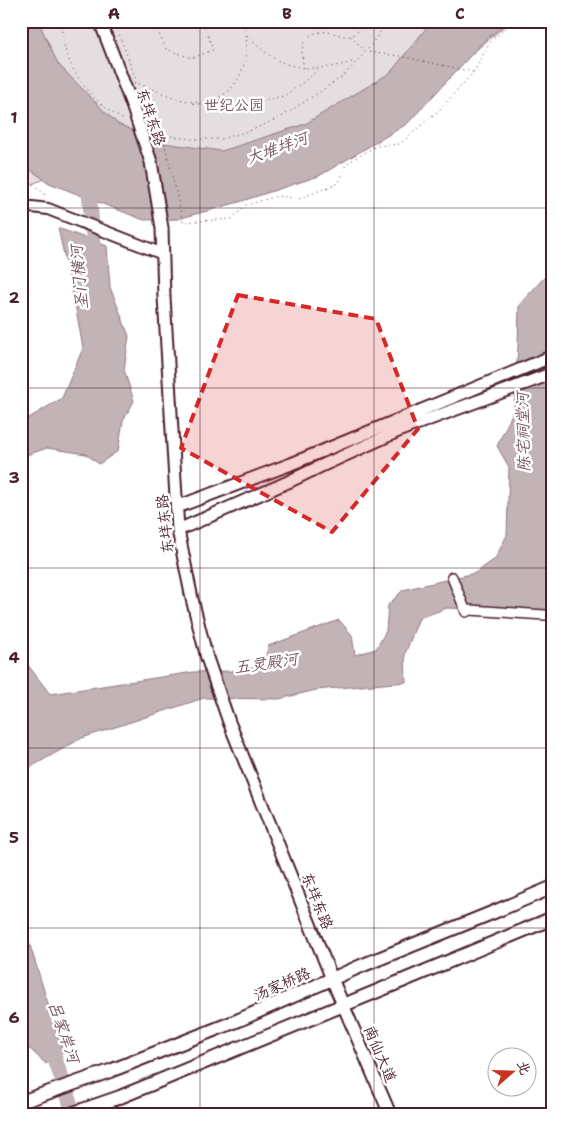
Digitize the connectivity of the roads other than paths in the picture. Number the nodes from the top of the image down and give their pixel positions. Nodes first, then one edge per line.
1 (100, 21) edge
2 (21, 209) edge
3 (163, 254) junction
4 (553, 356) edge
5 (553, 372) edge
6 (178, 507) junction
7 (178, 530) junction
8 (452, 577) dead end
9 (553, 615) edge
10 (553, 887) edge
11 (553, 918) edge
12 (332, 980) junction
13 (343, 1005) junction
14 (21, 1102) edge
15 (71, 1114) edge
16 (390, 1114) edge

1 - 3 main road, 东垟东路, bridge
2 - 3 street
3 - 6 main road, 东垟东路
4 - 6 main road
5 - 7 main road
6 - 7 main road, 东垟东路
7 - 12 main road, 东垟东路
8 - 9 street
10 - 12 main road, 汤家桥路
11 - 13 main road
12 - 13 main road, 东垟东路
12 - 14 main road, 汤家桥路
13 - 15 main road
13 - 16 main road, 南仙大道

